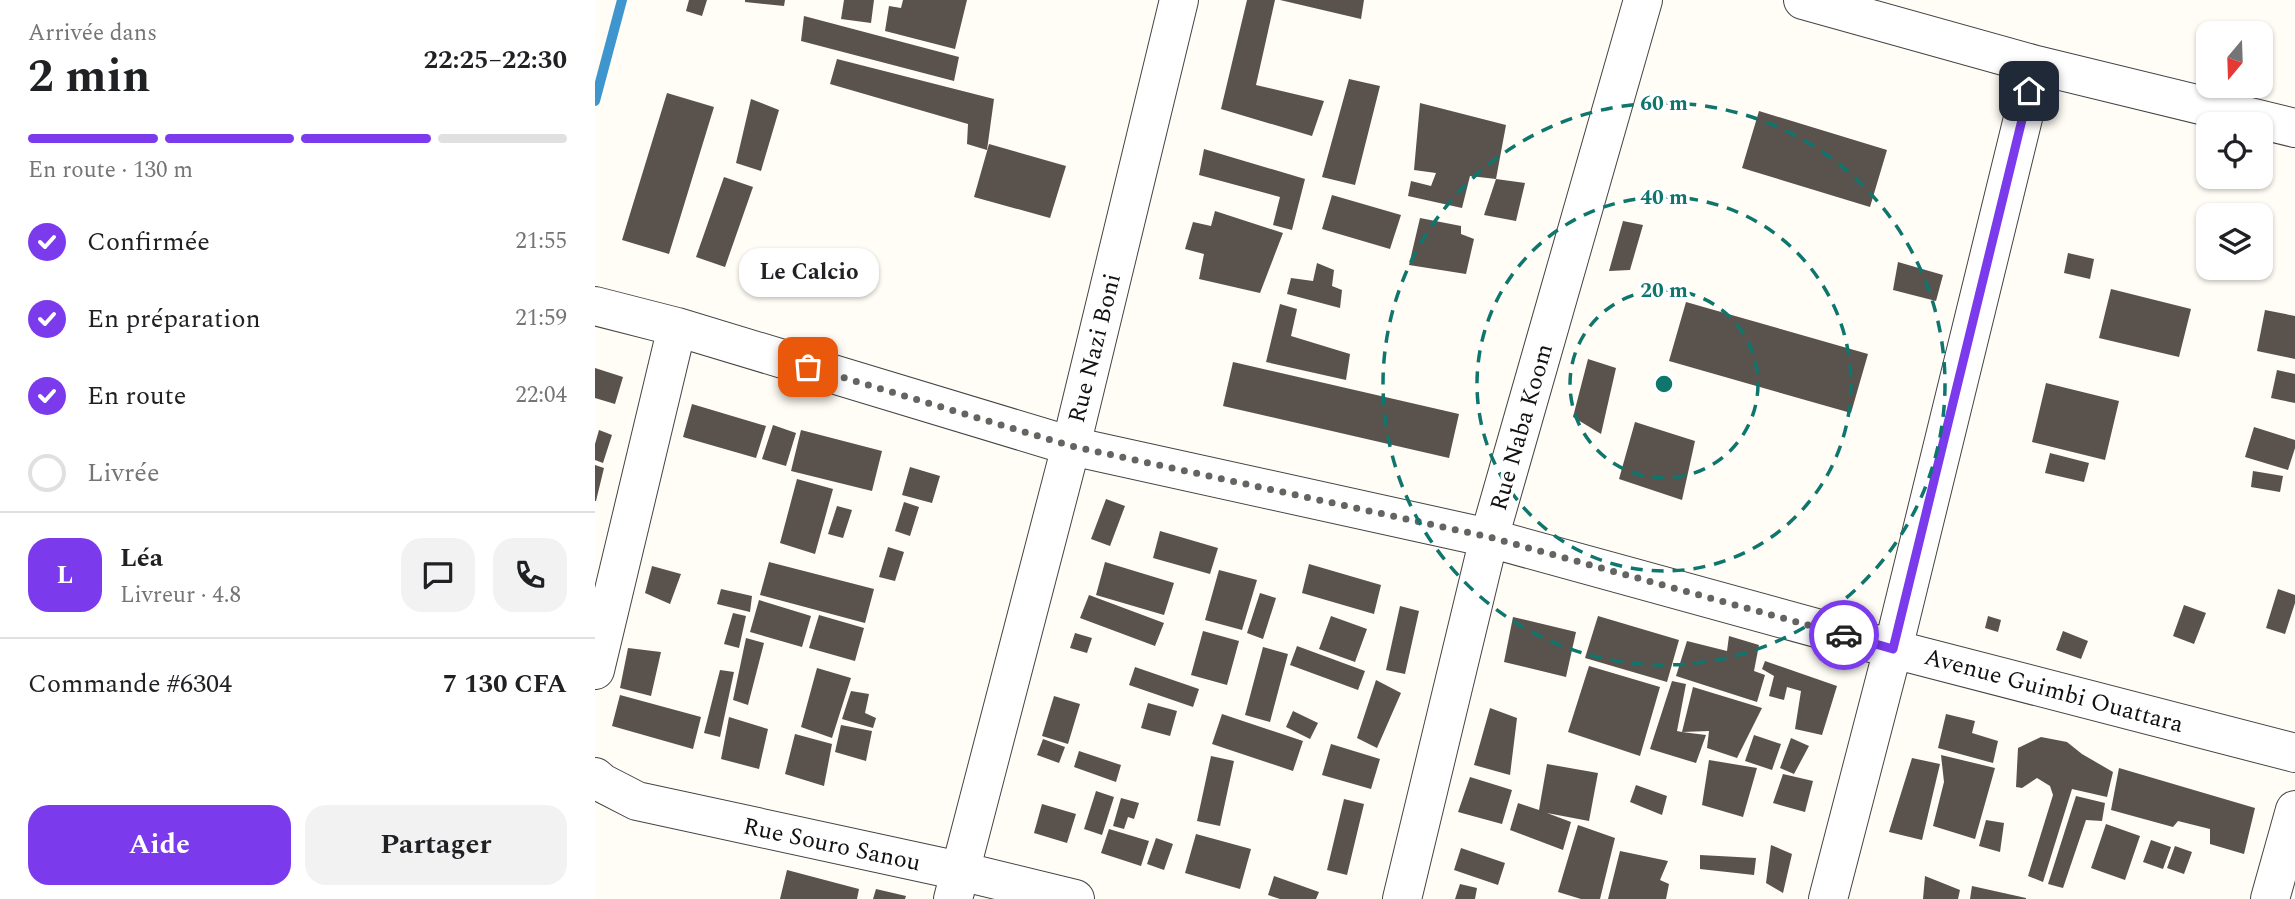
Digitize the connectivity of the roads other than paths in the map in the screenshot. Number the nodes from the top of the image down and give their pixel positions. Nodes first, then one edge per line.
1 (1179, 0) edge
2 (1643, 0) edge
3 (1803, 0) edge
4 (2035, 65) junction
5 (2295, 128) edge
6 (595, 306) edge
7 (677, 327) junction
8 (1071, 446) junction
9 (1489, 537) junction
10 (1893, 649) junction
11 (595, 670) edge
12 (2295, 753) edge
13 (595, 777) edge
14 (2295, 810) edge
15 (956, 885) edge
16 (1075, 899) edge
17 (1402, 899) edge
18 (1828, 899) edge
19 (2270, 899) edge

1 - 8 street, Rue Nazi Boni
2 - 9 street, Rue Naba Koom
3 - 4 street
4 - 5 street
4 - 10 street
6 - 7 street, Avenue Guimbi Ouattara
7 - 8 street, Avenue Guimbi Ouattara
7 - 11 street
8 - 9 street, Avenue Guimbi Ouattara
8 - 15 street, Rue Nazi Boni
9 - 10 street, Avenue Guimbi Ouattara
9 - 17 street, Rue Naba Koom
10 - 12 street, Avenue Guimbi Ouattara
10 - 18 street
13 - 15 street, Rue Souro Sanou
14 - 19 street
15 - 16 street, Rue Souro Sanou

